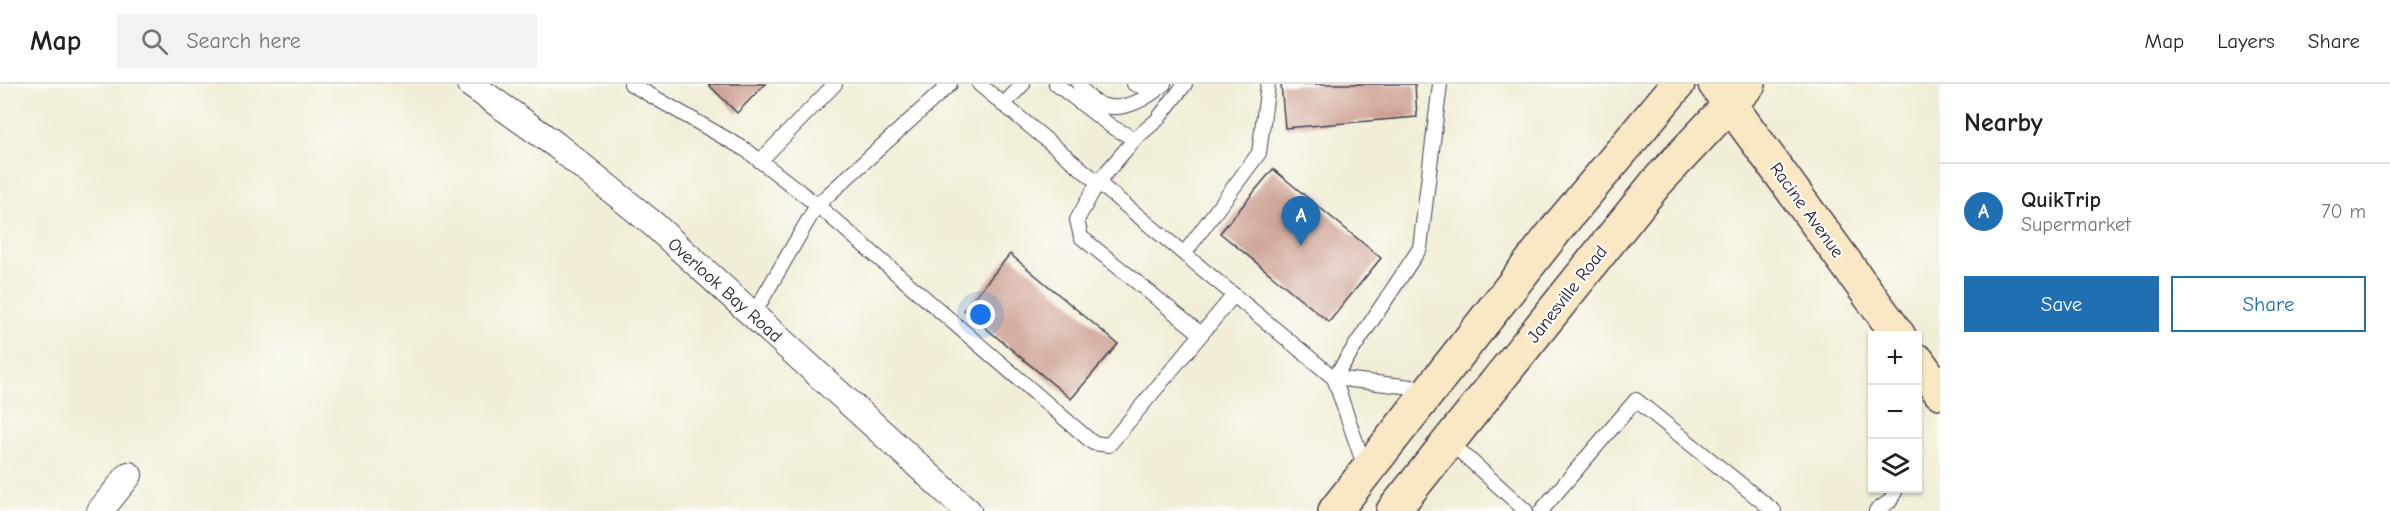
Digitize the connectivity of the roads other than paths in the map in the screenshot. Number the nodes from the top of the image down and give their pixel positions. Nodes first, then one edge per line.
1 (470, 84) edge
2 (631, 84) edge
3 (835, 84) edge
4 (950, 84) edge
5 (979, 84) edge
6 (1023, 84) edge
7 (1056, 84) edge
8 (1080, 84) edge
9 (1134, 84) edge
10 (1152, 84) edge
11 (1164, 84) edge
12 (1185, 84) edge
13 (1268, 84) edge
14 (1440, 84) edge
15 (1678, 84) edge
16 (1731, 91) edge
17 (1003, 105) junction
18 (1135, 139) junction
19 (760, 161) junction
20 (1098, 182) junction
21 (817, 205) junction
22 (1184, 254) junction
23 (1234, 295) junction
24 (753, 315) junction
25 (1896, 331) edge
26 (1202, 334) junction
27 (1922, 368) edge
28 (1334, 378) junction
29 (1429, 389) junction
30 (1940, 392) edge
31 (1450, 442) junction
32 (1367, 474) junction
33 (129, 475) dead end
34 (1895, 493) edge
35 (100, 511) edge
36 (968, 511) edge
37 (1335, 511) edge
38 (1393, 511) edge
39 (1526, 511) edge
40 (1541, 511) edge
41 (1774, 511) edge
42 (1876, 511) edge

1 - 24 street, Overlook Bay Road
2 - 19 lane
3 - 19 lane
4 - 21 lane
5 - 17 lane
6 - 17 lane
7 - 18 lane
8 - 11 lane
9 - 10 lane
12 - 18 lane
13 - 22 lane
14 - 28 lane
15 - 29 main road
16 - 25 main road, Racine Avenue
16 - 31 main road, Janesville Road
17 - 20 lane
18 - 20 lane
19 - 21 lane
20 - 22 lane
20 - 26 lane
21 - 24 lane
21 - 26 lane
22 - 23 lane
23 - 26 lane
23 - 28 lane
24 - 36 street, Overlook Bay Road
27 - 30 main road
28 - 29 lane
28 - 32 lane
29 - 32 main road
31 - 38 main road, Janesville Road
31 - 39 lane
32 - 37 main road
33 - 35 street
34 - 42 lane
40 - 41 lane

